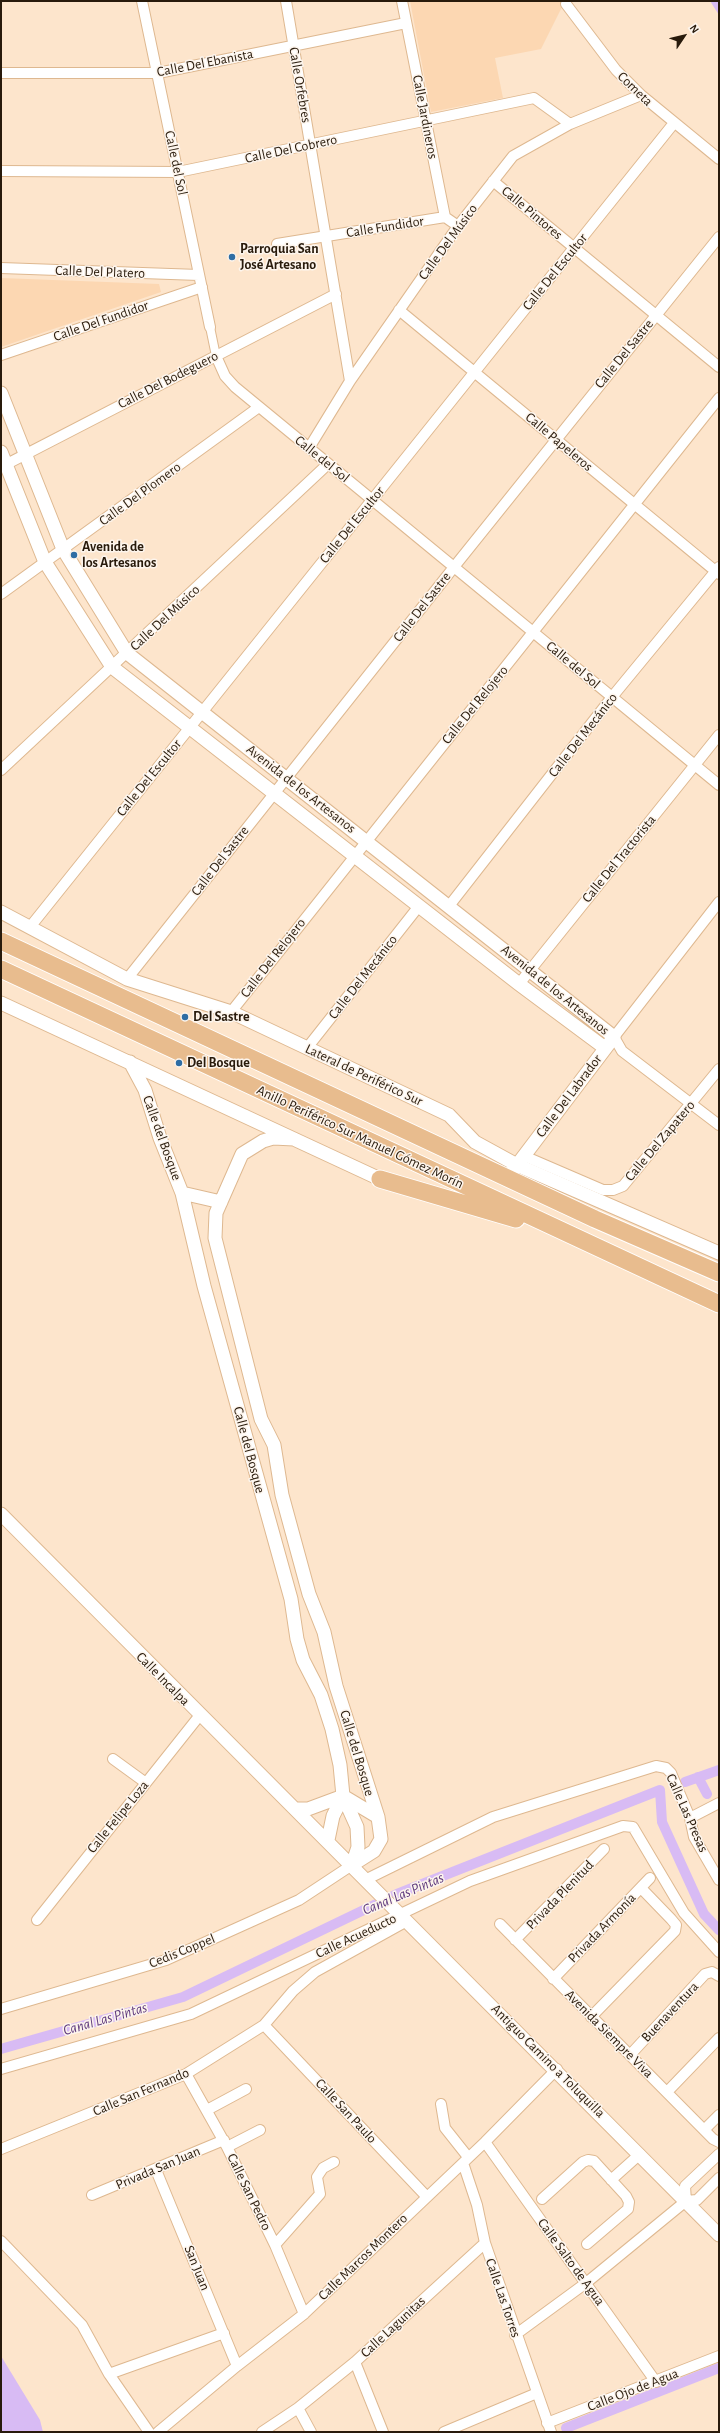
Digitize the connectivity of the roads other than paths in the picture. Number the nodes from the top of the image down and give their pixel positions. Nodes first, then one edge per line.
1 (142, 1) edge
2 (286, 1) edge
3 (402, 1) edge
4 (566, 4) dead end
5 (406, 23) junction
6 (294, 46) junction
7 (1, 73) edge
8 (158, 73) junction
9 (641, 95) junction
10 (426, 121) junction
11 (674, 123) junction
12 (570, 124) junction
13 (311, 145) junction
14 (719, 160) edge
15 (1, 171) edge
16 (178, 172) junction
17 (493, 180) junction
18 (444, 217) junction
19 (458, 226) junction
20 (326, 236) junction
21 (719, 237) edge
22 (277, 244) dead end
23 (574, 248) junction
24 (1, 268) edge
25 (199, 275) junction
26 (202, 287) junction
27 (336, 294) junction
28 (399, 310) junction
29 (655, 315) junction
30 (210, 327) joint
31 (1, 355) edge
32 (216, 356) junction
33 (719, 367) edge
34 (474, 372) junction
35 (350, 381) junction
36 (1, 393) edge
37 (719, 398) edge
38 (259, 407) junction
39 (556, 439) junction
40 (309, 448) junction
41 (1, 452) edge
42 (26, 454) junction
43 (328, 464) junction
44 (4, 466) edge
45 (372, 500) junction
46 (634, 504) junction
47 (63, 549) junction
48 (45, 562) junction
49 (454, 567) junction
50 (718, 571) edge
51 (1, 594) edge
52 (533, 632) junction
53 (127, 653) junction
54 (112, 667) junction
55 (612, 697) junction
56 (202, 712) junction
57 (190, 727) junction
58 (719, 735) edge
59 (695, 765) junction
60 (1, 770) edge
61 (286, 778) junction
62 (719, 785) edge
63 (274, 793) junction
64 (366, 841) junction
65 (354, 856) junction
66 (719, 902) edge
67 (420, 906) junction
68 (449, 906) junction
69 (1, 912) edge
70 (30, 926) junction
71 (1, 941) edge
72 (1, 969) edge
73 (530, 970) junction
74 (127, 979) junction
75 (519, 984) junction
76 (1, 1003) edge
77 (230, 1012) junction
78 (614, 1037) junction
79 (307, 1048) junction
80 (605, 1048) junction
81 (622, 1051) junction
82 (130, 1062) junction
83 (719, 1069) edge
84 (691, 1104) junction
85 (719, 1125) edge
86 (294, 1139) junction
87 (516, 1166) junction
88 (380, 1179) joint
89 (182, 1193) junction
90 (221, 1202) junction
91 (574, 1237) junction
92 (719, 1252) edge
93 (713, 1270) edge
94 (719, 1304) edge
95 (1, 1514) edge
96 (200, 1715) junction
97 (114, 1759) dead end
98 (146, 1783) junction
99 (343, 1796) junction
100 (719, 1803) edge
101 (295, 1809) junction
102 (378, 1817) junction
103 (690, 1818) junction
104 (328, 1840) junction
105 (604, 1849) dead end
106 (352, 1865) junction
107 (650, 1878) dead end
108 (365, 1880) junction
109 (719, 1880) edge
110 (641, 1888) junction
111 (399, 1914) junction
112 (37, 1920) dead end
113 (500, 1924) dead end
114 (515, 1940) junction
115 (719, 1952) edge
116 (715, 1974) edge
117 (553, 1979) junction
118 (1, 2009) edge
119 (591, 2017) junction
120 (264, 2025) junction
121 (719, 2038) edge
122 (630, 2055) junction
123 (1, 2069) edge
124 (557, 2069) junction
125 (186, 2074) junction
126 (246, 2089) dead end
127 (666, 2092) junction
128 (441, 2104) dead end
129 (206, 2110) junction
130 (719, 2115) edge
131 (260, 2130) dead end
132 (704, 2130) junction
133 (485, 2142) junction
134 (719, 2142) edge
135 (226, 2144) junction
136 (1, 2150) edge
137 (640, 2154) junction
138 (719, 2154) edge
139 (465, 2160) junction
140 (334, 2162) dead end
141 (156, 2170) junction
142 (719, 2178) edge
143 (611, 2180) junction
144 (92, 2195) dead end
145 (427, 2196) junction
146 (542, 2200) dead end
147 (686, 2200) junction
148 (719, 2235) edge
149 (1, 2241) edge
150 (485, 2242) junction
151 (587, 2244) dead end
152 (275, 2245) junction
153 (586, 2284) junction
154 (304, 2314) junction
155 (224, 2333) junction
156 (515, 2335) junction
157 (719, 2356) edge
158 (355, 2362) junction
159 (237, 2366) junction
160 (109, 2374) junction
161 (656, 2382) junction
162 (537, 2393) junction
163 (298, 2408) junction
164 (549, 2428) edge
165 (149, 2432) edge
166 (158, 2432) edge
167 (262, 2432) edge
168 (311, 2432) edge
169 (383, 2432) edge
170 (444, 2432) edge

1 - 8 street, Calle del Sol
2 - 6 street, Calle Orfebres
3 - 5 street, Calle Jardineros
4 - 9 street, Cometa
5 - 6 street, Calle Del Ebanista
5 - 10 street, Calle Jardineros
6 - 8 street, Calle Del Ebanista
6 - 13 street, Calle Orfebres
7 - 8 street, Calle Del Ebanista
8 - 16 street, Calle del Sol
9 - 11 street, Cometa
9 - 12 street, Calle Del Músico
10 - 12 street, Calle Del Cobrero
10 - 13 street, Calle Del Cobrero
10 - 18 street, Calle Jardineros
11 - 14 street, Cometa
11 - 23 street, Calle Del Escultor
12 - 17 street, Calle Del Músico
13 - 16 street, Calle Del Cobrero
13 - 20 street, Calle Orfebres
15 - 16 street, Calle Del Cobrero
16 - 25 street, Calle del Sol
17 - 19 street, Calle Del Músico
17 - 23 street, Calle Pintores
18 - 19 street
18 - 20 street, Calle Fundidor
19 - 28 street, Calle Del Músico
20 - 22 street, Calle Fundidor
20 - 27 street, Calle Orfebres
21 - 29 street, Calle Del Sastre
23 - 29 street, Calle Pintores
23 - 34 street, Calle Del Escultor
24 - 25 street, Calle Del Platero
25 - 26 street, Calle del Sol
26 - 30 street, Calle del Sol
26 - 31 street, Calle Del Fundidor
27 - 32 street, Calle Del Bodeguero
27 - 35 street, Calle Orfebres
28 - 34 street, Calle Papeleros
28 - 35 street, Calle Del Músico
29 - 33 street, Calle Pintores
29 - 39 street, Calle Del Sastre
30 - 32 street, Calle del Sol
32 - 38 street, Calle del Sol
32 - 42 street, Calle Del Bodeguero
34 - 39 street, Calle Papeleros
34 - 45 street, Calle Del Escultor
35 - 40 street, Calle Del Músico
36 - 42 street, Avenida de los Artesanos
37 - 46 street, Calle Del Relojero
38 - 40 street, Calle del Sol
38 - 47 street, Calle Del Plomero
39 - 46 street, Calle Papeleros
39 - 49 street, Calle Del Sastre
40 - 43 street, Calle del Sol
41 - 44 street, Avenida de los Artesanos
42 - 44 street, Calle Del Bodeguero
42 - 47 street, Avenida de los Artesanos
43 - 45 street, Calle del Sol
43 - 53 street, Calle Del Músico
44 - 48 street, Avenida de los Artesanos
45 - 49 street, Calle del Sol
45 - 56 street, Calle Del Escultor
46 - 50 street, Calle Papeleros
46 - 52 street, Calle Del Relojero
47 - 48 street, Calle Del Plomero
47 - 53 street, Avenida de los Artesanos
48 - 51 street, Calle Del Plomero
48 - 54 street, Avenida de los Artesanos
49 - 52 street, Calle del Sol
49 - 61 street, Calle Del Sastre
50 - 55 street, Calle Del Mecánico
52 - 55 street, Calle del Sol
52 - 64 street, Calle Del Relojero
53 - 54 street, Calle Del Músico
53 - 56 street, Avenida de los Artesanos
54 - 57 street, Avenida de los Artesanos
54 - 60 street, Calle Del Músico
55 - 59 street, Calle del Sol
55 - 68 street, Calle Del Mecánico
56 - 57 street, Calle Del Escultor
56 - 61 street, Avenida de los Artesanos
57 - 63 street, Avenida de los Artesanos
57 - 70 street, Calle Del Escultor
58 - 59 street, Calle Del Tractorista
59 - 62 street, Calle del Sol
59 - 73 street, Calle Del Tractorista
61 - 63 street, Calle Del Sastre
61 - 64 street, Avenida de los Artesanos
63 - 65 street, Avenida de los Artesanos
63 - 74 street, Calle Del Sastre
64 - 65 street, Calle Del Relojero
64 - 68 street, Avenida de los Artesanos
65 - 67 street, Avenida de los Artesanos
65 - 77 street, Calle Del Relojero
66 - 78 street, Calle Del Labrador
67 - 75 street, Avenida de los Artesanos
67 - 79 street, Calle Del Mecánico
68 - 73 street, Avenida de los Artesanos
69 - 70 street, Lateral de Periférico Sur
70 - 74 street, Lateral de Periférico Sur
71 - 87 highway, Anillo Periférico Sur Manuel Gómez Morín
72 - 91 highway, Anillo Periférico Sur Manuel Gómez Morín
73 - 75 street, Calle Del Tractorista
73 - 78 street, Avenida de los Artesanos
74 - 77 street, Lateral de Periférico Sur
75 - 80 street, Avenida de los Artesanos
76 - 82 street
77 - 79 street, Lateral de Periférico Sur
78 - 80 street, Calle Del Labrador
78 - 81 street, Avenida de los Artesanos
79 - 87 street, Lateral de Periférico Sur
80 - 81 street, Avenida de los Artesanos
80 - 87 street, Calle Del Labrador
81 - 84 street, Avenida de los Artesanos
82 - 86 street
82 - 89 street, Calle del Bosque
83 - 84 street, Calle Del Zapatero
84 - 85 street, Avenida de los Artesanos
84 - 87 street, Calle Del Zapatero
86 - 88 street
86 - 90 street, Calle del Bosque
87 - 92 street, Lateral de Periférico Sur
87 - 93 highway, Anillo Periférico Sur Manuel Gómez Morín
88 - 91 highway
89 - 90 street
89 - 99 street, Calle del Bosque
90 - 102 street, Calle del Bosque
91 - 94 highway, Anillo Periférico Sur Manuel Gómez Morín
92 - 93 street
95 - 96 street, Calle Incalpa
96 - 98 street, Calle Felipe Loza
96 - 101 street, Calle Incalpa
97 - 98 street
98 - 112 street, Calle Felipe Loza
99 - 101 street
99 - 102 street
99 - 104 street, Calle del Bosque
99 - 106 street
100 - 103 street
101 - 104 street, Calle Incalpa
102 - 106 street, Calle del Bosque
103 - 108 street, Calle Las Presas
103 - 109 street, Calle Las Presas
104 - 106 street, Calle Incalpa
105 - 114 street, Privada Plenitud
106 - 108 street
106 - 118 street, Cedis Coppel
107 - 110 street, Privada Armonía
108 - 111 street, Antiguo Camino a Toluquilla
110 - 117 street, Privada Armonía
110 - 119 street
111 - 115 street, Calle Acueducto
111 - 120 street, Calle San Fernando
111 - 123 street, Calle Acueducto
111 - 124 street, Antiguo Camino a Toluquilla
113 - 114 street, Avenida Siempre Viva
114 - 117 street, Avenida Siempre Viva
116 - 122 street, Buenaventura
117 - 119 street, Avenida Siempre Viva
119 - 122 street, Avenida Siempre Viva
120 - 125 street, Calle San Fernando
120 - 145 street, Calle San Paulo
121 - 127 street
122 - 127 street, Avenida Siempre Viva
124 - 133 street, Calle Marcos Montero
124 - 137 street, Antiguo Camino a Toluquilla
125 - 129 street, Calle San Pedro
125 - 136 street, Calle San Fernando
126 - 129 street
127 - 132 street, Avenida Siempre Viva
128 - 139 street
129 - 135 street, Calle San Pedro
130 - 132 street
131 - 135 street, Privada San Juan
132 - 134 street, Avenida Siempre Viva
133 - 139 street, Calle Marcos Montero
133 - 153 street, Calle Salto de Agua
135 - 141 street, Privada San Juan
135 - 152 street, Calle San Pedro
137 - 143 street
137 - 147 street, Antiguo Camino a Toluquilla
138 - 147 street
139 - 145 street, Calle Marcos Montero
139 - 150 street, Calle Las Torres
140 - 152 street
141 - 144 street, Privada San Juan
141 - 155 street, San Juan
142 - 147 street
143 - 146 street
143 - 151 street
145 - 154 street, Calle Marcos Montero
147 - 148 street, Antiguo Camino a Toluquilla
147 - 153 street
149 - 160 street
150 - 156 street, Calle Las Torres
150 - 158 street, Calle Lagunitas
152 - 154 street, Calle San Pedro
153 - 156 street
153 - 161 street, Calle Salto de Agua
154 - 159 street, Calle Marcos Montero
155 - 159 street, San Juan
155 - 160 street
156 - 162 street, Calle Las Torres
157 - 161 street, Calle Ojo de Agua
158 - 163 street, Calle Lagunitas
158 - 169 street
159 - 166 street, Calle Marcos Montero
160 - 165 street
161 - 164 street, Calle Ojo de Agua
162 - 164 street, Calle Las Torres
162 - 170 street
163 - 167 street, Calle Lagunitas
163 - 168 street

